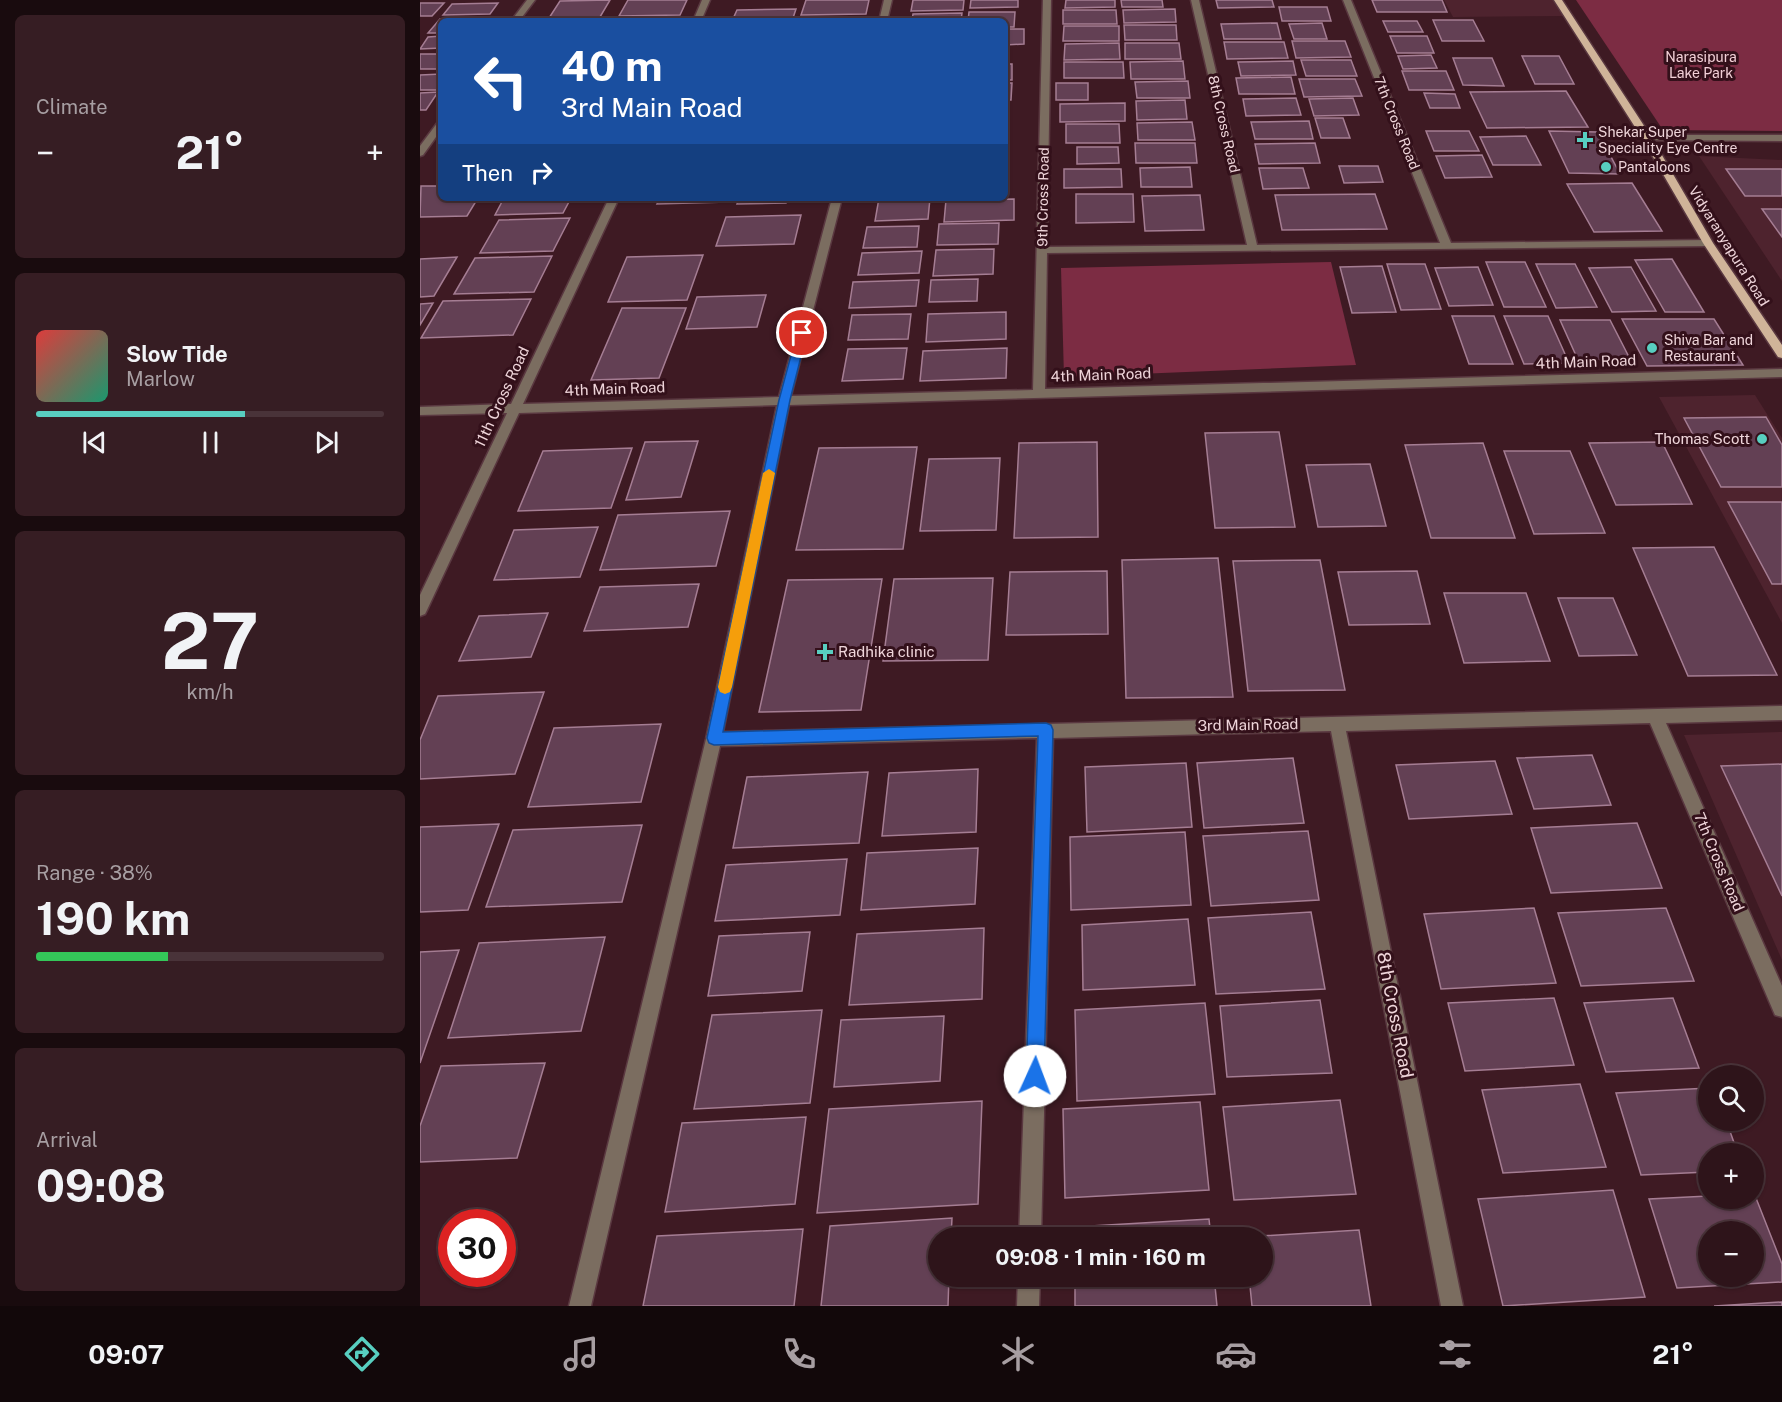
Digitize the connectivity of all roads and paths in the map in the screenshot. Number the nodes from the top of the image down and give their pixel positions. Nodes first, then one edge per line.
1 (531, 0) edge
2 (706, 0) edge
3 (888, 0) edge
4 (1047, 0) edge
5 (1195, 0) edge
6 (1347, 0) edge
7 (1558, 0) edge
8 (517, 18) edge
9 (697, 18) edge
10 (884, 18) edge
11 (438, 128) edge
12 (1647, 138) junction
13 (1782, 138) edge
14 (420, 153) edge
15 (613, 201) edge
16 (836, 201) edge
17 (1707, 243) junction
18 (1447, 246) junction
19 (1253, 248) junction
20 (1042, 250) junction
21 (1782, 354) edge
22 (1782, 373) edge
23 (1039, 393) junction
24 (784, 400) junction
25 (515, 408) junction
26 (420, 411) edge
27 (420, 610) edge
28 (1782, 713) edge
29 (1655, 716) junction
30 (1337, 723) junction
31 (1046, 730) junction
32 (714, 738) junction
33 (1782, 1008) edge
34 (1030, 1227) edge
35 (1029, 1287) edge
36 (580, 1306) edge
37 (1028, 1306) edge
38 (1452, 1306) edge

1 - 8 street
2 - 9 street
3 - 10 street
4 - 20 street, 9th Cross Road
5 - 19 street, 8th Cross Road
6 - 18 street, 7th Cross Road
7 - 12 main road, Vidyaranyapura Road
11 - 14 street
12 - 13 street
12 - 17 main road, Vidyaranyapura Road
15 - 25 street, 11th Cross Road
16 - 24 street
17 - 18 street
17 - 21 main road, Vidyaranyapura Road
18 - 19 street
19 - 20 street
20 - 23 street, 9th Cross Road
22 - 23 street, 4th Main Road
23 - 24 street, 4th Main Road
24 - 25 street, 4th Main Road
24 - 32 street
25 - 26 street, 4th Main Road
25 - 27 street, 11th Cross Road
28 - 29 street, 3rd Main Road
29 - 30 street, 3rd Main Road
29 - 33 street, 7th Cross Road
30 - 31 street, 3rd Main Road
30 - 38 street, 8th Cross Road
31 - 32 street, 3rd Main Road
31 - 34 street
32 - 36 street
35 - 37 street

